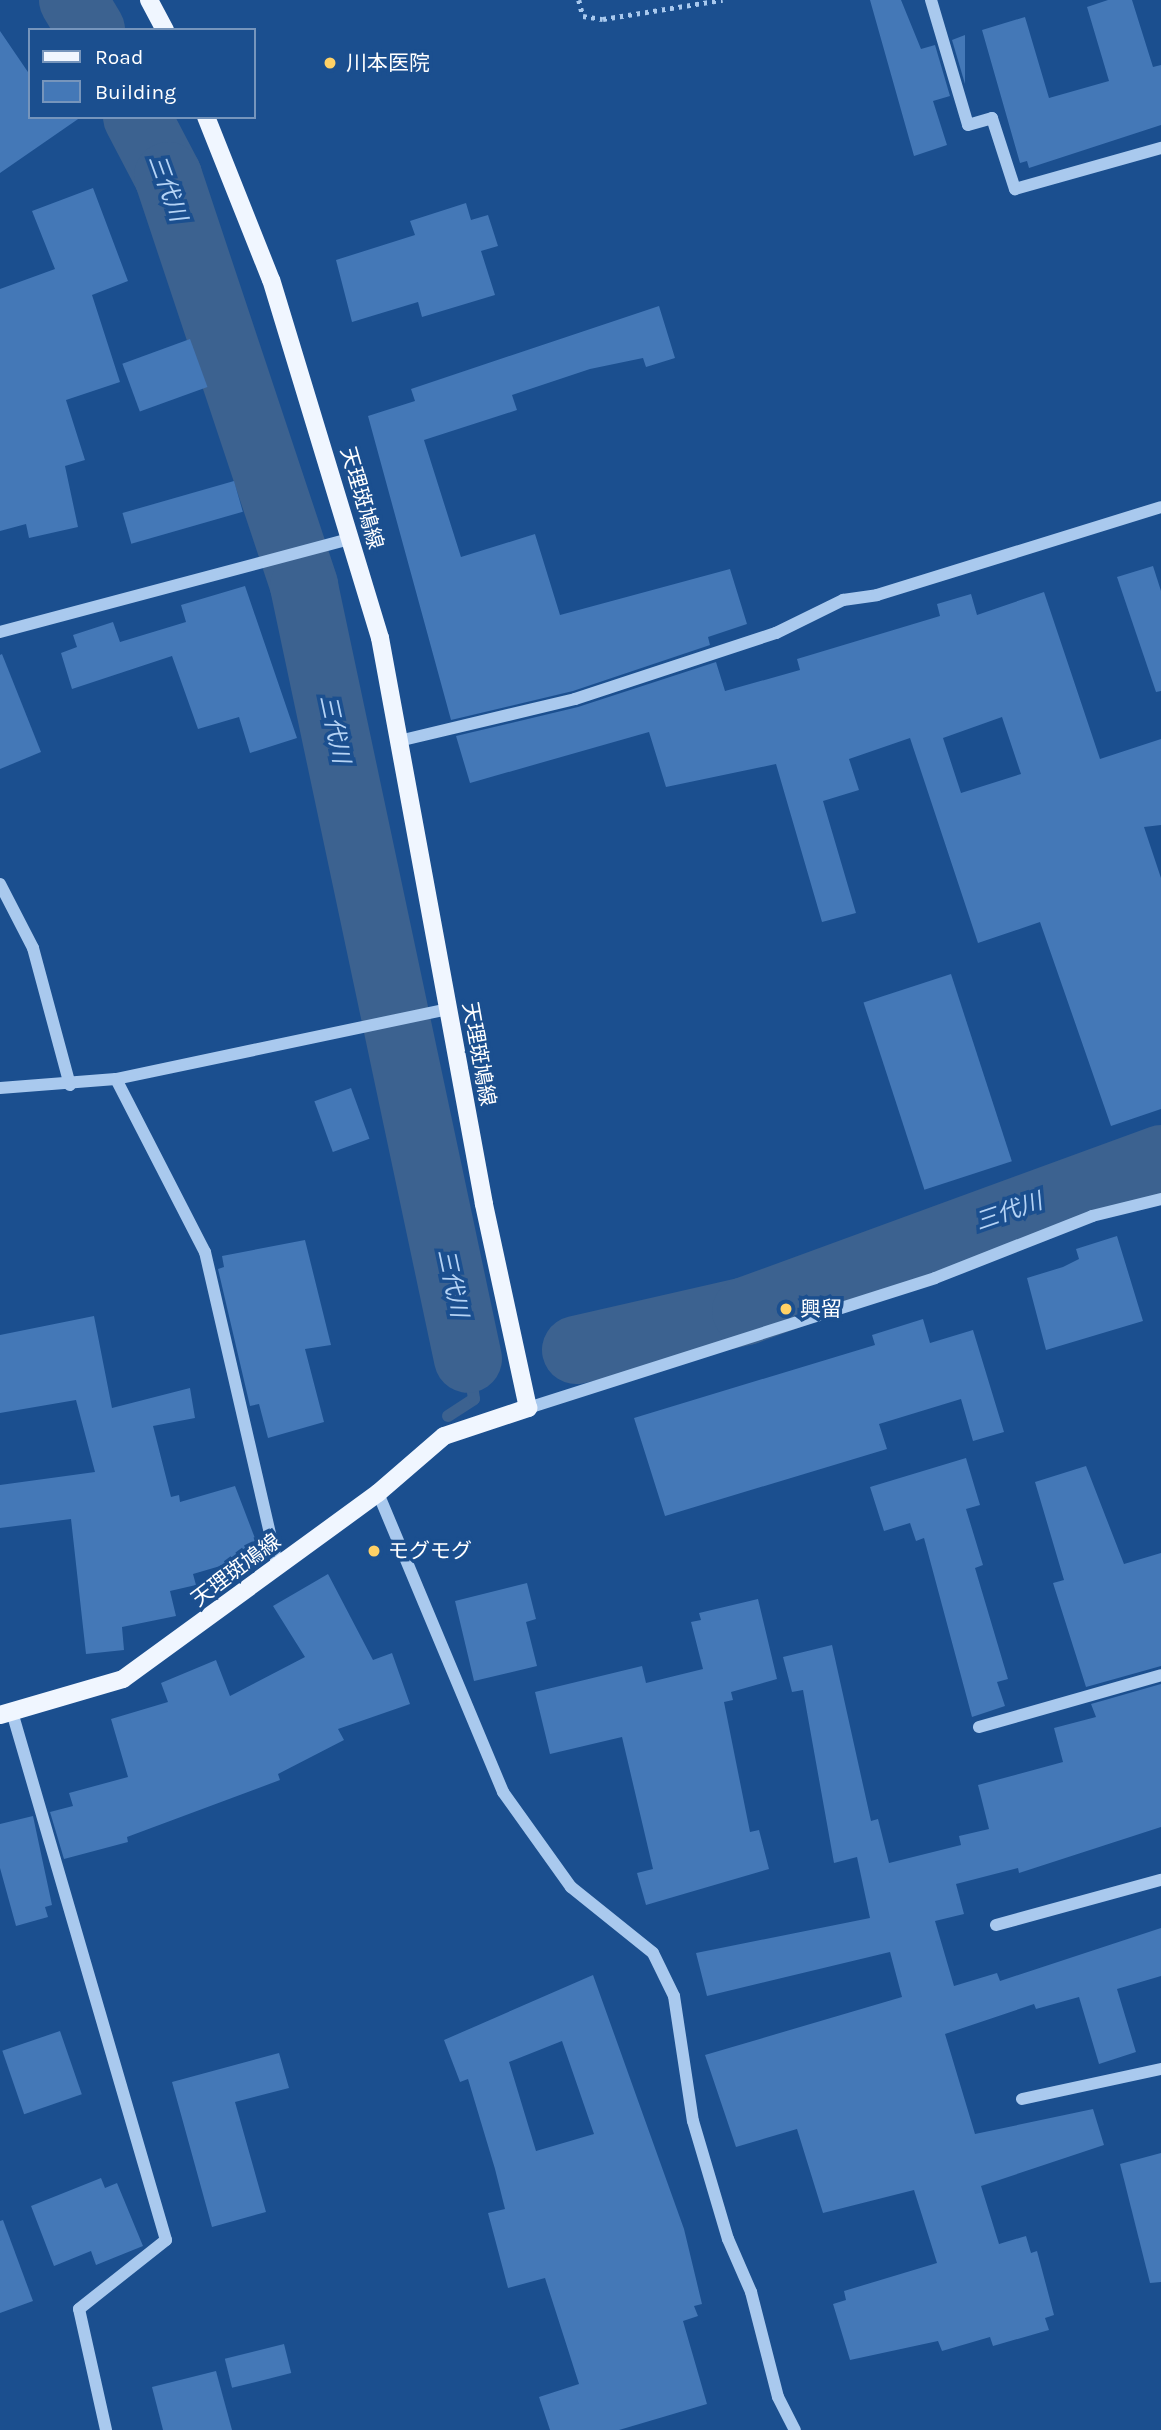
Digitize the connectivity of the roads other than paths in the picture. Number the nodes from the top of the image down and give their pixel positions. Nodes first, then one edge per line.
1 (149, 0) edge
2 (931, 0) edge
3 (164, 28) edge
4 (207, 119) edge
5 (1161, 148) edge
6 (1161, 506) edge
7 (350, 539) junction
8 (0, 632) edge
9 (403, 740) junction
10 (0, 884) edge
11 (447, 1009) junction
12 (116, 1079) junction
13 (70, 1085) junction
14 (0, 1088) edge
15 (1161, 1199) edge
16 (528, 1408) junction
17 (378, 1493) junction
18 (278, 1568) junction
19 (1161, 1675) edge
20 (6, 1714) edge
21 (979, 1727) dead end
22 (1161, 1880) edge
23 (996, 1925) dead end
24 (1161, 2070) edge
25 (1022, 2099) dead end
26 (106, 2430) edge
27 (795, 2430) edge

1 - 3 main road
2 - 5 street
4 - 7 main road, 天理斑鳩線
6 - 9 street
7 - 8 street
7 - 9 main road, 天理斑鳩線
9 - 11 main road, 天理斑鳩線
10 - 13 street
11 - 12 street
11 - 16 main road, 天理斑鳩線
12 - 13 street
12 - 18 street
13 - 14 street
15 - 16 street
16 - 17 main road, 天理斑鳩線
17 - 18 main road, 天理斑鳩線
17 - 27 street
18 - 20 main road, 天理斑鳩線
19 - 21 street
20 - 26 street
22 - 23 street
24 - 25 street

